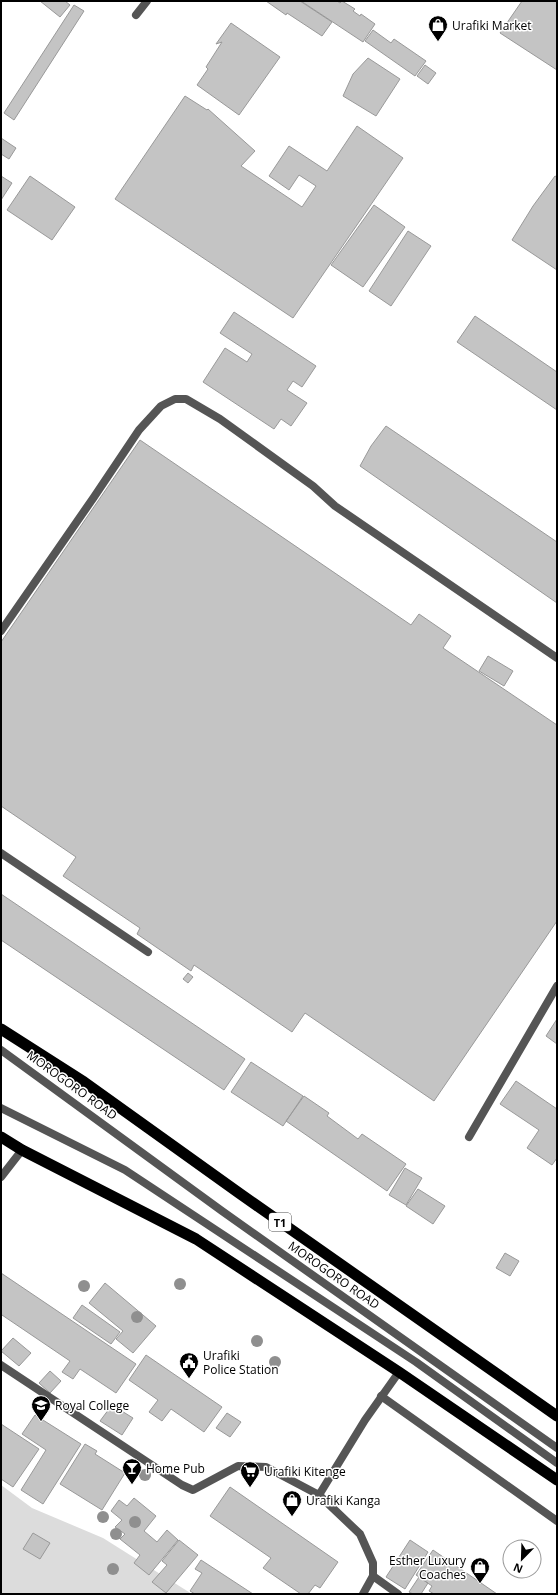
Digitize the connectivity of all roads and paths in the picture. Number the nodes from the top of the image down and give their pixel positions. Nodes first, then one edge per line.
1 (147, 1) edge
2 (136, 15) dead end
3 (1, 631) edge
4 (557, 658) edge
5 (1, 853) edge
6 (148, 952) dead end
7 (557, 987) edge
8 (1, 1029) edge
9 (1, 1050) edge
10 (1, 1108) edge
11 (1, 1137) edge
12 (469, 1138) dead end
13 (22, 1150) junction
14 (1, 1177) edge
15 (1, 1365) edge
16 (399, 1372) junction
17 (381, 1396) junction
18 (557, 1416) edge
19 (557, 1448) edge
20 (557, 1463) edge
21 (557, 1480) edge
22 (319, 1495) junction
23 (557, 1521) edge
24 (373, 1576) junction
25 (362, 1594) edge
26 (398, 1594) edge

1 - 2 street
3 - 4 street
5 - 6 street
7 - 12 street
8 - 18 highway, MOROGORO ROAD / T1
9 - 19 street, MOROGORO ROAD
10 - 20 street
11 - 13 highway
13 - 14 street
13 - 16 highway
15 - 22 street
16 - 17 street
16 - 21 highway
17 - 22 street
17 - 23 street
22 - 24 street
24 - 25 street
24 - 26 street

